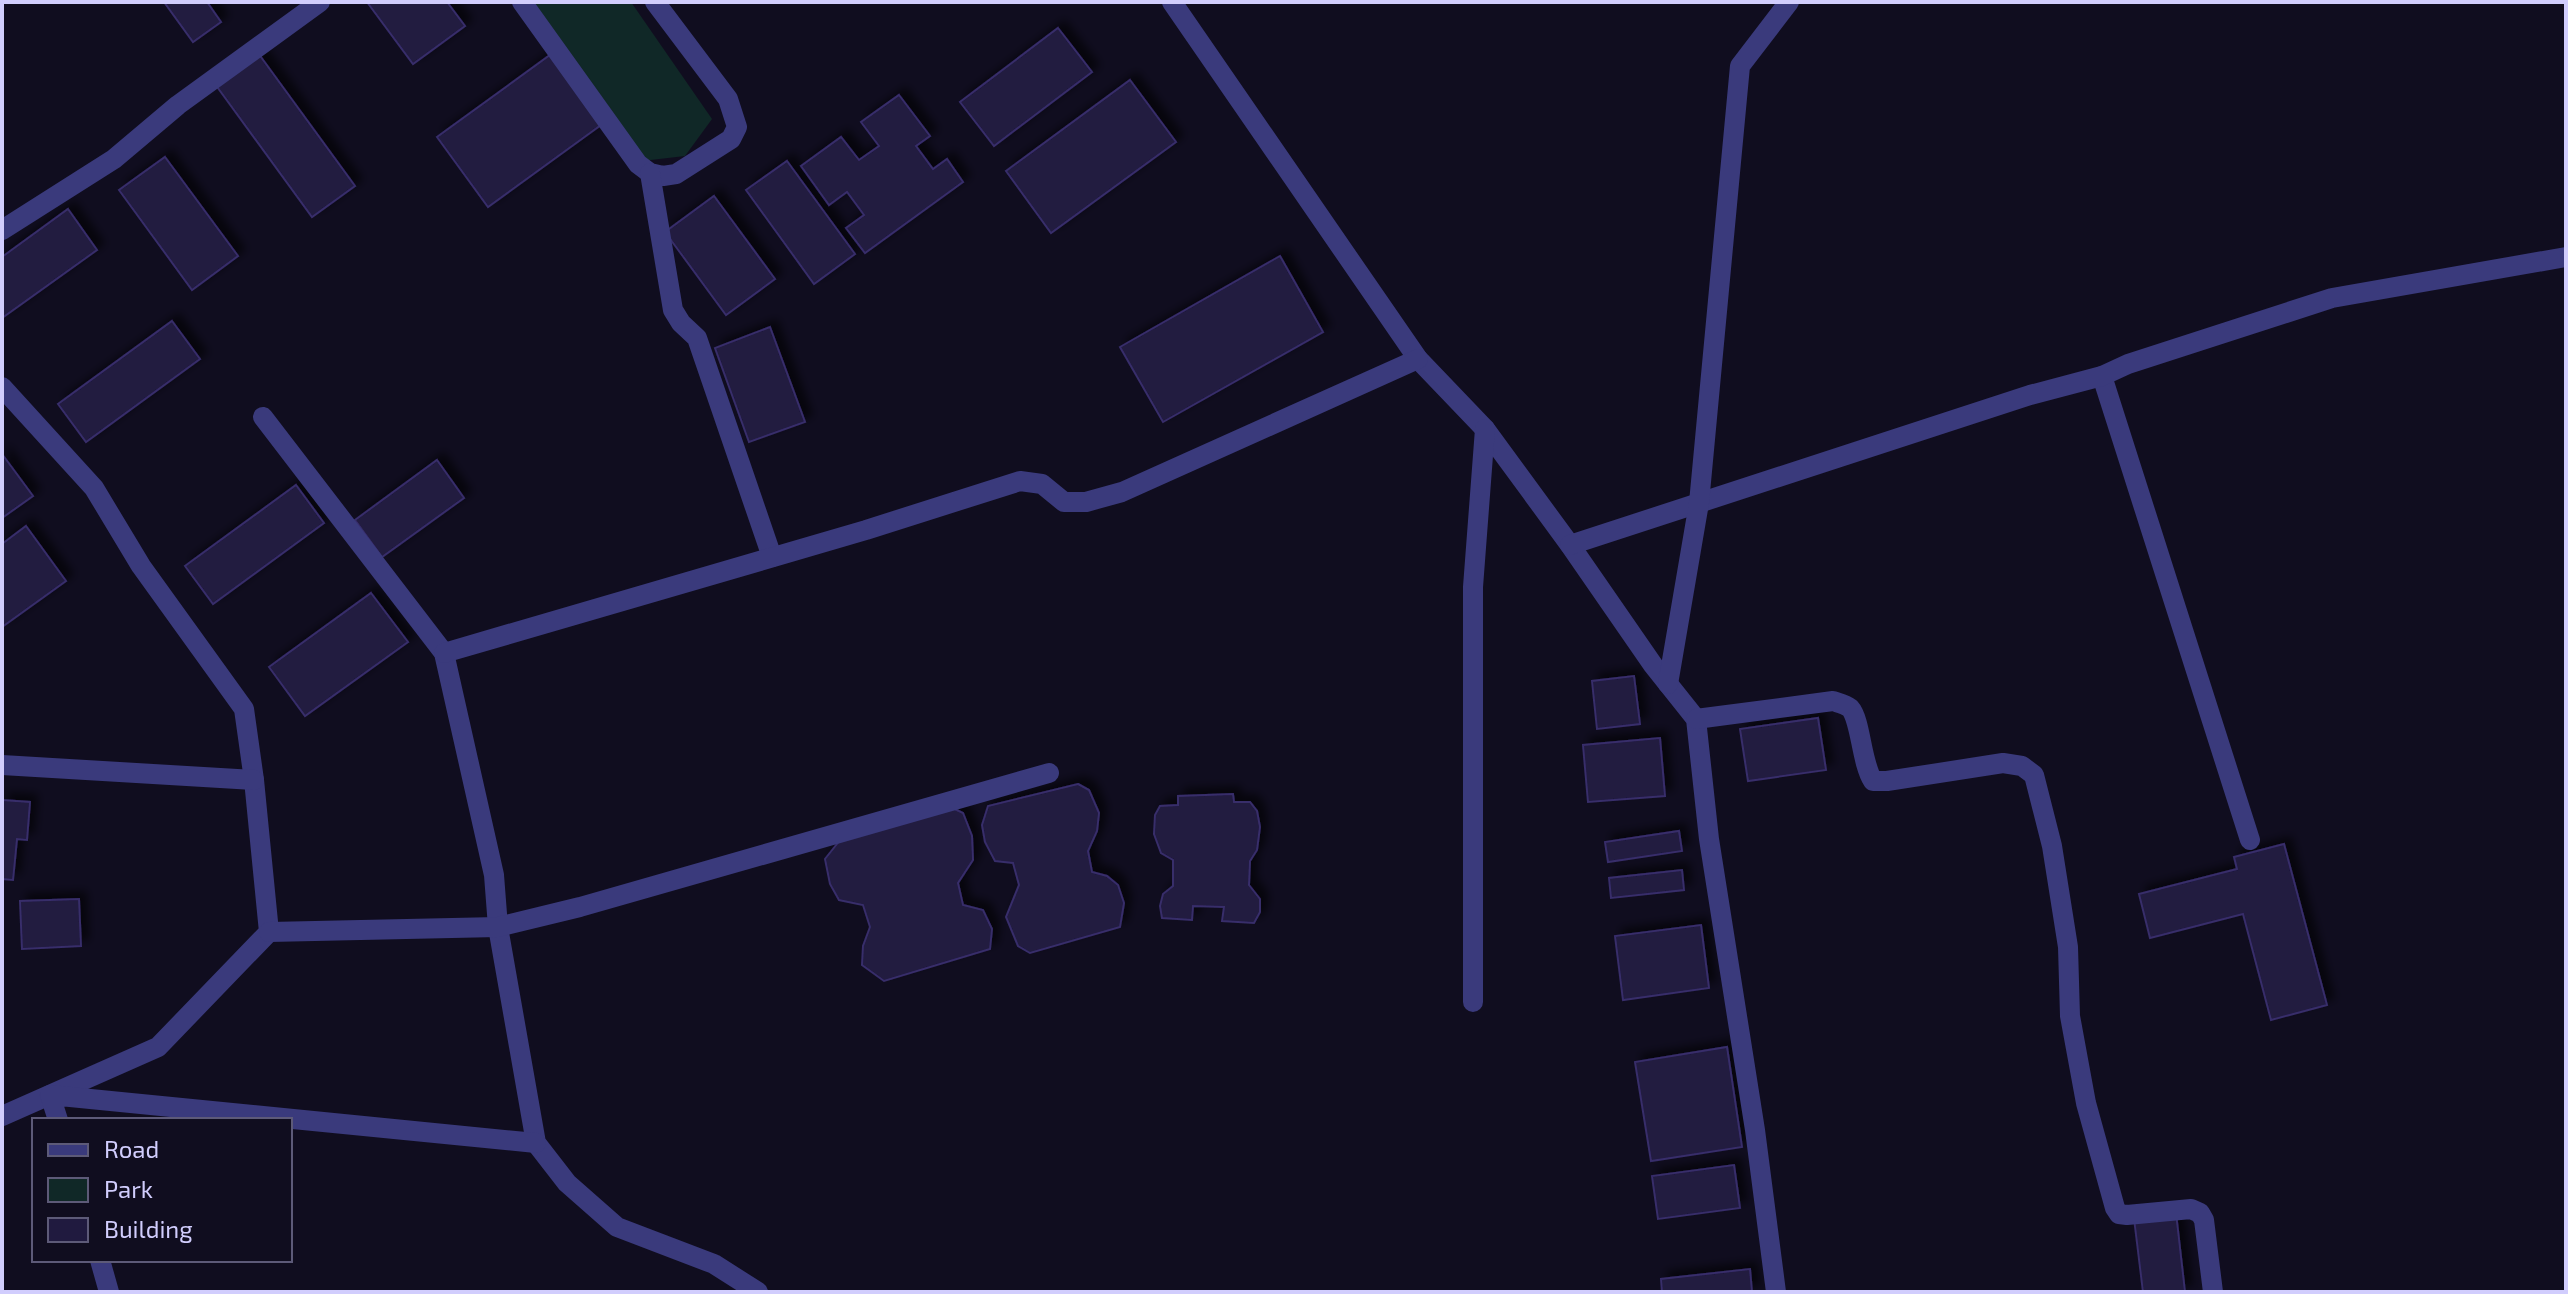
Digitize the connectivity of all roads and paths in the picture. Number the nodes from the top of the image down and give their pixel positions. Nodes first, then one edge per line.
1 (320, 2) edge
2 (522, 2) edge
3 (655, 2) edge
4 (1172, 2) edge
5 (1789, 2) edge
6 (650, 173) junction
7 (2, 230) edge
8 (2566, 257) edge
9 (1418, 359) junction
10 (2102, 376) junction
11 (2, 387) edge
12 (263, 417) dead end
13 (1485, 429) junction
14 (1699, 503) junction
15 (1570, 545) junction
16 (772, 557) junction
17 (444, 653) junction
18 (1668, 684) junction
19 (1696, 719) junction
20 (2, 765) edge
21 (1049, 773) dead end
22 (254, 780) junction
23 (2250, 840) dead end
24 (498, 927) junction
25 (269, 932) junction
26 (1473, 1002) dead end
27 (50, 1095) junction
28 (2, 1116) edge
29 (57, 1118) edge
30 (283, 1118) edge
31 (292, 1119) edge
32 (536, 1143) junction
33 (101, 1262) edge
34 (109, 1292) edge
35 (758, 1292) edge
36 (1776, 1292) edge
37 (2213, 1292) edge

1 - 7 street
2 - 6 street
3 - 6 street
4 - 9 street
5 - 14 street
6 - 16 street
8 - 10 street
9 - 13 street
9 - 16 street
10 - 14 street
10 - 23 street
11 - 22 street
12 - 17 street
13 - 15 street
13 - 26 street
14 - 15 street
14 - 18 street
15 - 18 street
16 - 17 street
17 - 24 street
18 - 19 street
19 - 36 street
19 - 37 street
20 - 22 street
21 - 24 street
22 - 25 street
24 - 25 street
24 - 32 street
25 - 27 street
27 - 28 street
27 - 29 street
27 - 30 street
31 - 32 street
32 - 35 street
33 - 34 street

